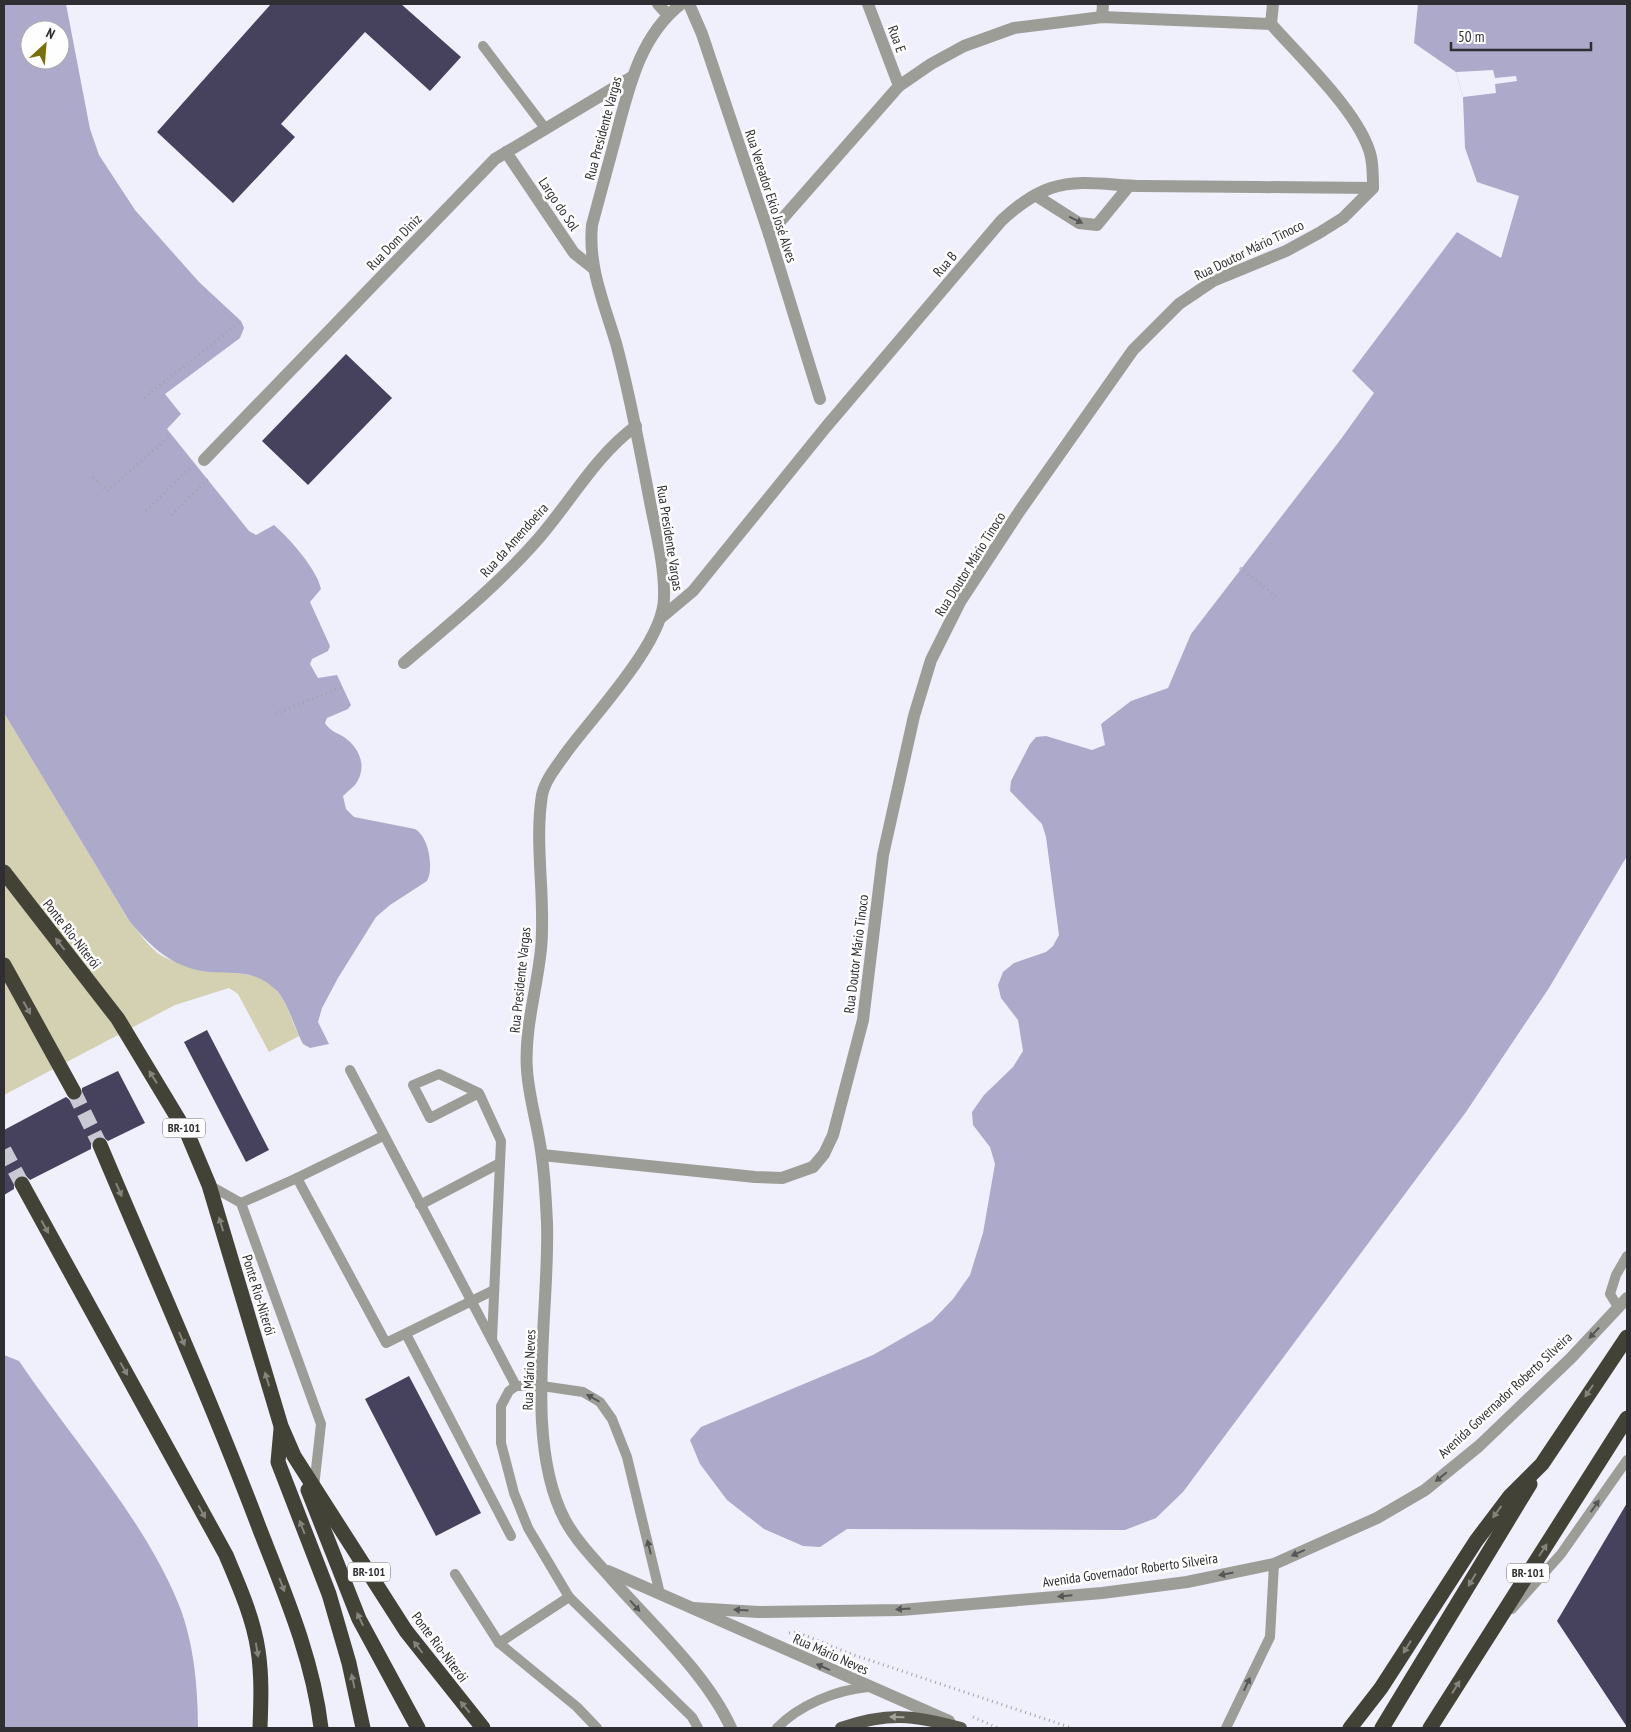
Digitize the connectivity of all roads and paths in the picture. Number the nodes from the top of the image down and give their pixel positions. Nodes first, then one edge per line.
1 (658, 4) edge
2 (681, 4) edge
3 (689, 4) edge
4 (868, 4) edge
5 (1273, 4) edge
6 (1103, 10) edge
7 (667, 14) junction
8 (1271, 24) junction
9 (483, 46) dead end
10 (632, 77) junction
11 (899, 86) junction
12 (544, 128) junction
13 (506, 152) junction
14 (1129, 186) junction
15 (1373, 188) junction
16 (1035, 195) junction
17 (769, 234) junction
18 (593, 268) junction
19 (241, 321) dead end
20 (144, 398) dead end
21 (820, 399) dead end
22 (636, 426) junction
23 (171, 435) dead end
24 (199, 461) joint
25 (93, 477) dead end
26 (208, 479) dead end
27 (146, 511) dead end
28 (172, 515) dead end
29 (1240, 568) dead end
30 (1276, 596) dead end
31 (662, 617) junction
32 (404, 663) dead end
33 (344, 686) dead end
34 (275, 714) dead end
35 (4, 872) edge
36 (4, 965) edge
37 (350, 1070) dead end
38 (74, 1092) tunnel mouth
39 (479, 1093) junction
40 (383, 1136) junction
41 (100, 1145) tunnel mouth
42 (542, 1155) junction
43 (500, 1163) junction
44 (297, 1178) junction
45 (22, 1184) tunnel mouth
46 (209, 1185) junction
47 (241, 1203) junction
48 (420, 1205) junction
49 (1627, 1256) edge
50 (494, 1290) junction
51 (471, 1302) junction
52 (1623, 1303) edge
53 (406, 1334) junction
54 (1627, 1337) edge
55 (492, 1340) junction
56 (516, 1386) junction
57 (542, 1386) junction
58 (1627, 1418) edge
59 (281, 1426) junction
60 (294, 1456) junction
61 (1627, 1460) edge
62 (1542, 1464) junction
63 (314, 1487) junction
64 (511, 1536) dead end
65 (1274, 1564) junction
66 (603, 1569) junction
67 (455, 1574) dead end
68 (660, 1594) junction
69 (569, 1597) junction
70 (693, 1608) junction
71 (754, 1636) junction
72 (1486, 1638) junction
73 (499, 1643) junction
74 (312, 1675) junction
75 (868, 1687) junction
76 (260, 1728) edge
77 (310, 1728) edge
78 (321, 1728) edge
79 (363, 1728) edge
80 (418, 1728) edge
81 (483, 1728) edge
82 (597, 1728) edge
83 (698, 1728) edge
84 (731, 1728) edge
85 (777, 1728) edge
86 (840, 1728) edge
87 (962, 1728) edge
88 (966, 1728) edge
89 (1072, 1728) edge
90 (1226, 1728) edge
91 (1350, 1728) edge
92 (1382, 1728) edge
93 (1430, 1728) edge

1 - 7 street
2 - 7 street, Rua Presidente Vargas
3 - 17 street, Rua Vereador Ekio José Alves
4 - 11 street, Rua E
5 - 8 street
6 - 8 street
6 - 11 street
7 - 10 street, Rua Presidente Vargas
8 - 15 street
9 - 12 lane
10 - 12 street, Rua Dom Diniz
10 - 18 street, Rua Presidente Vargas
11 - 17 street
12 - 13 street, Rua Dom Diniz
13 - 18 street, Largo do Sol
13 - 24 street, Rua Dom Diniz
14 - 15 street, Rua B
14 - 16 street, Rua B
16 -> 14 street
15 - 42 street, Rua Doutor Mário Tinoco
16 - 31 street, Rua B
17 - 21 street, Rua Vereador Ekio José Alves
18 - 22 street, Rua Presidente Vargas
19 - 20 path
22 - 31 street, Rua Presidente Vargas
22 - 32 street, Rua da Amendoeira
23 - 25 path
24 - 27 path
26 - 28 path
29 - 30 path
31 - 42 street, Rua Presidente Vargas
33 - 34 path
46 -> 35 highway, Ponte Rio-Niterói / BR-101
36 -> 38 highway
37 - 40 lane
39 - 39 lane
39 - 43 lane
40 - 44 lane
40 - 48 lane
41 -> 74 highway
42 - 57 street, Rua Mário Neves
43 - 48 lane
43 - 50 lane
44 - 47 lane
44 - 53 lane
45 -> 76 highway
46 - 47 lane
59 -> 46 highway, Ponte Rio-Niterói / BR-101
47 - 63 lane
48 - 51 lane
49 - 52 lane
50 - 51 lane
50 - 55 lane
51 - 53 lane
51 - 55 lane
52 -> 65 street, Avenida Governador Roberto Silveira
53 - 64 lane
54 -> 62 highway
55 - 56 lane
56 - 57 lane
56 - 69 lane
57 - 66 street, Rua Mário Neves
68 -> 57 lane
72 -> 58 highway, BR-101
59 - 60 highway, Ponte Rio-Niterói / BR-101
79 -> 59 highway
60 - 63 highway, Ponte Rio-Niterói / BR-101
80 -> 60 highway
72 -> 61 lane
62 -> 91 highway
62 -> 92 highway
81 -> 63 highway, Ponte Rio-Niterói / BR-101
65 -> 70 street, Avenida Governador Roberto Silveira
90 -> 65 lane
66 - 68 street, Rua Mário Neves
66 -> 84 street, Rua Mário Neves
67 - 73 lane
68 - 70 street, Rua Mário Neves
69 - 73 lane
69 - 83 lane
70 - 71 street, Rua Mário Neves
75 -> 71 street, Rua Mário Neves
71 - 89 path
93 -> 72 highway, BR-101
73 - 82 lane
74 - 77 highway
74 - 78 highway
75 - 85 lane
75 - 88 street, Rua Mário Neves
87 -> 86 main road

